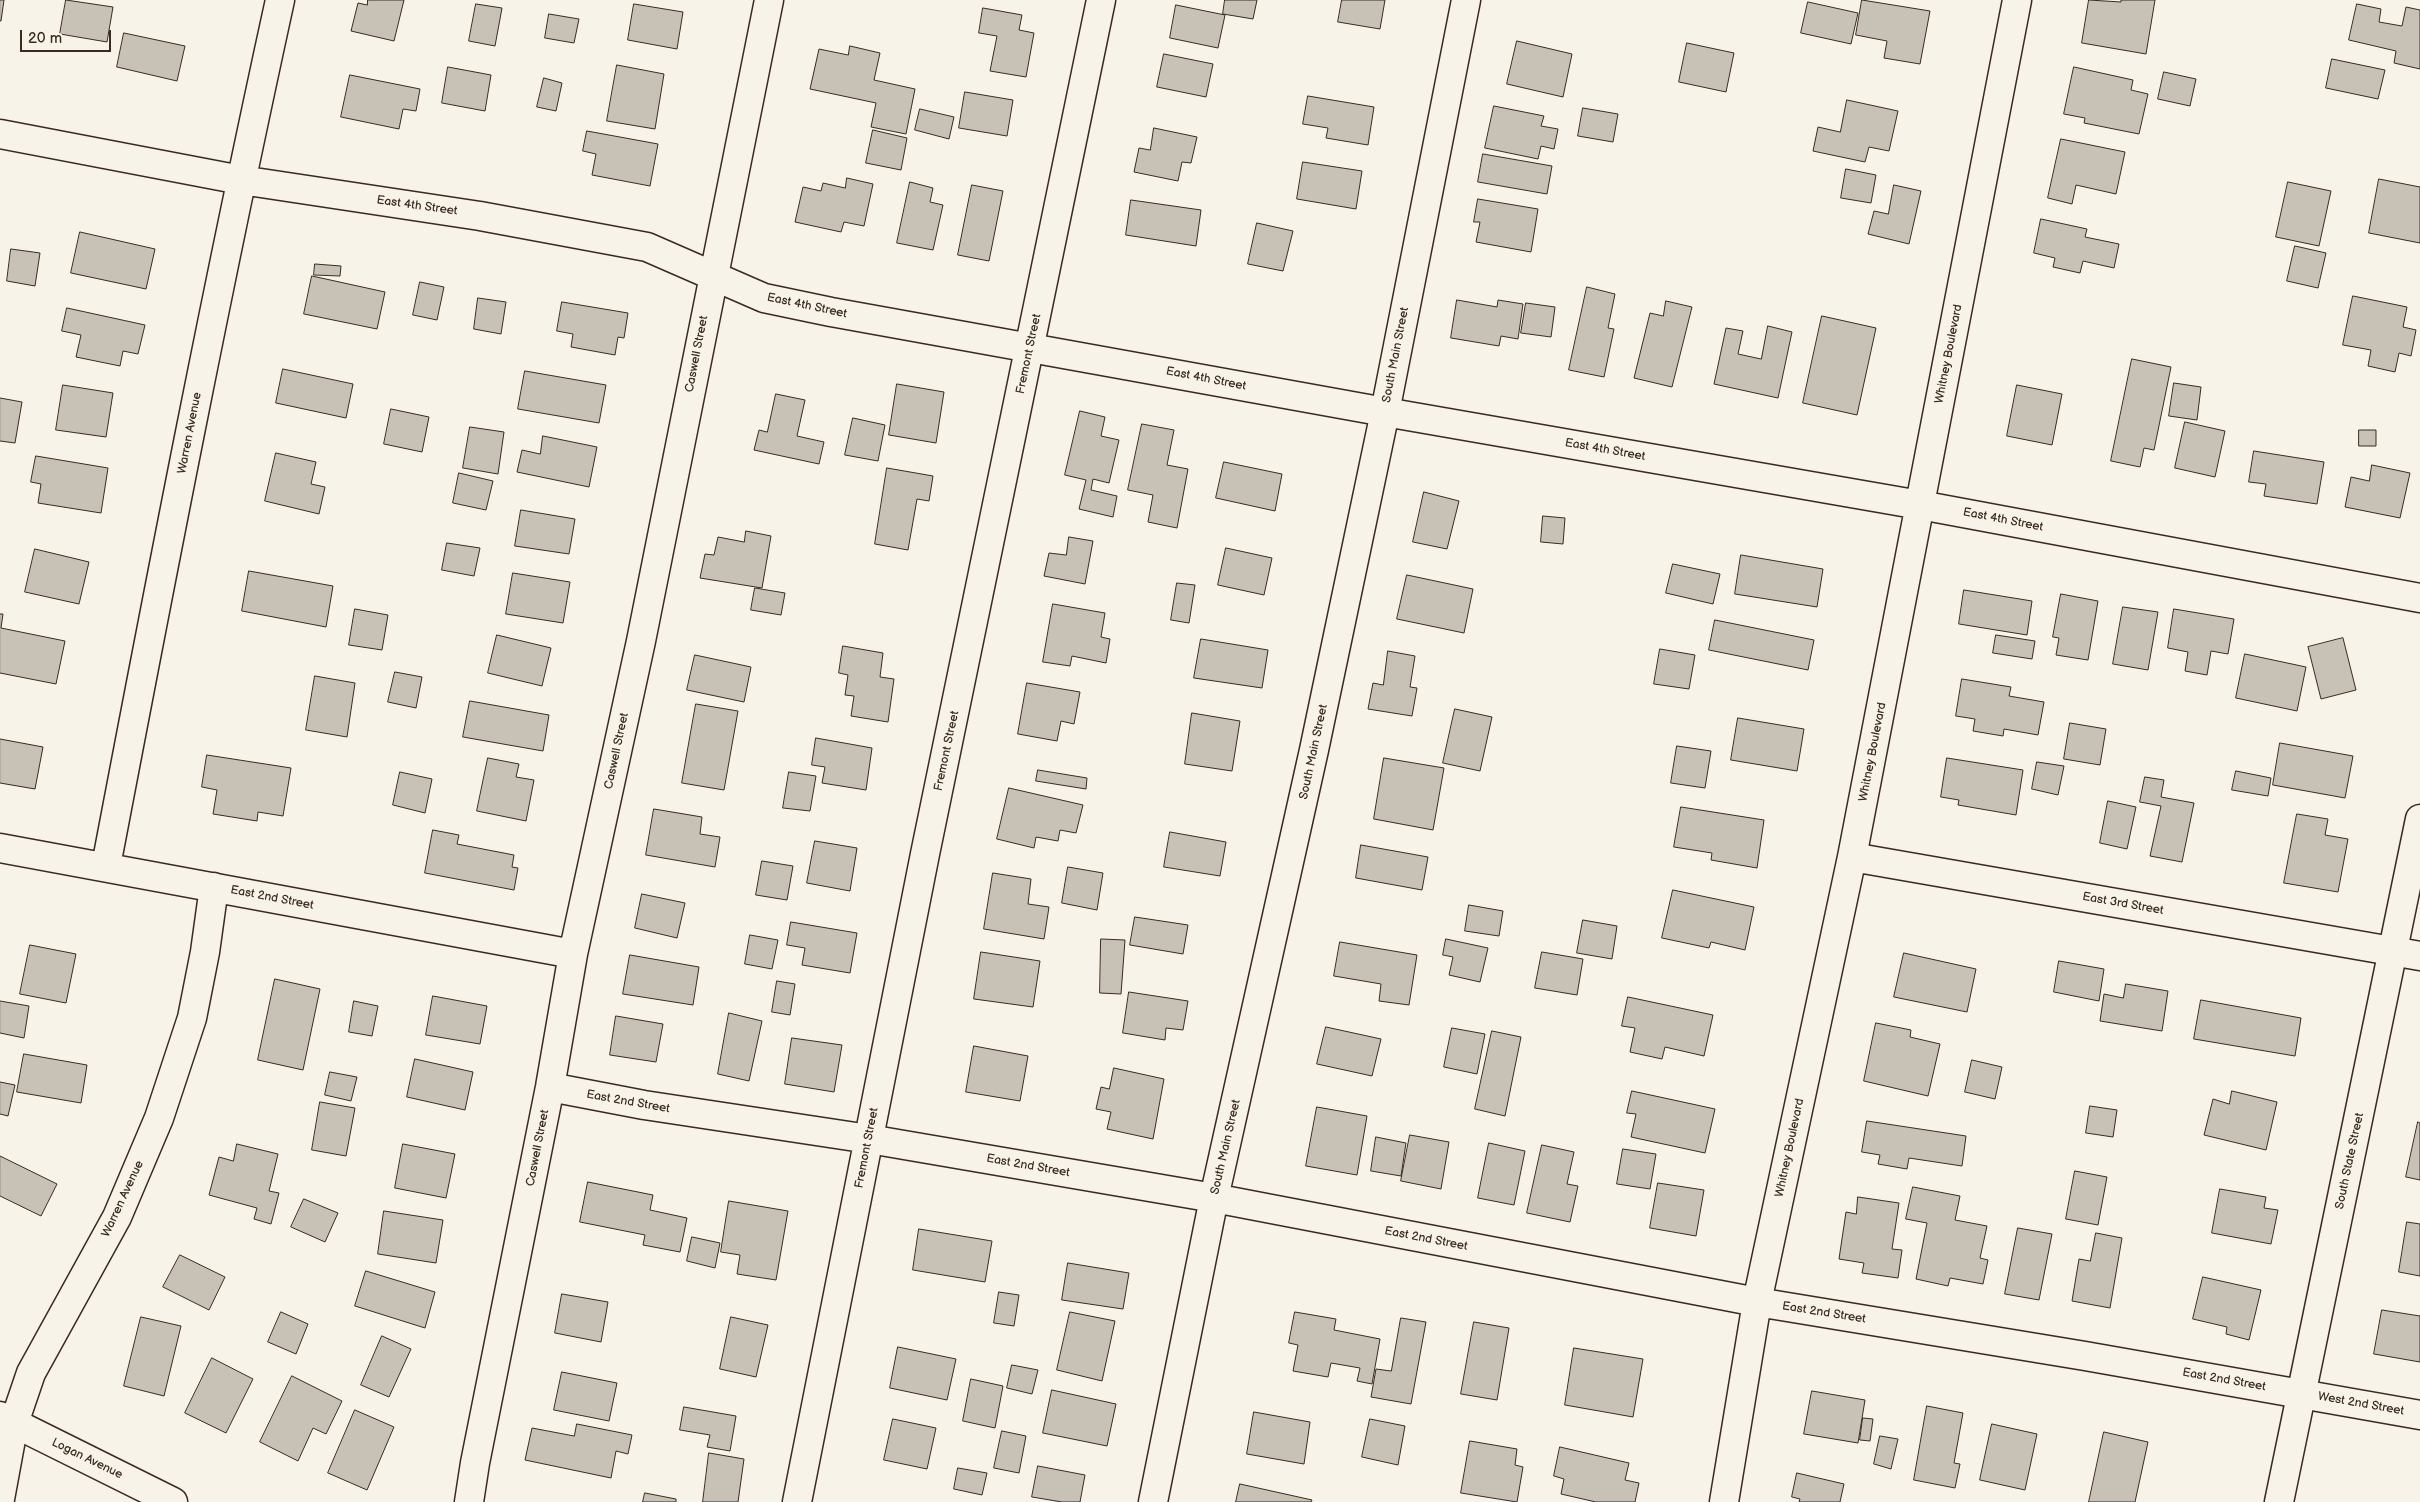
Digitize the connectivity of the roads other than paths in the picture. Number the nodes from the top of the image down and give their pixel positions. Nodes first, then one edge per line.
1 (280, 0) edge
2 (769, 0) edge
3 (1101, 0) edge
4 (1466, 0) edge
5 (2017, 0) edge
6 (0, 134) edge
7 (241, 180) junction
8 (713, 276) junction
9 (1031, 346) junction
10 (1385, 412) junction
11 (1920, 505) junction
12 (2420, 598) edge
13 (2420, 819) edge
14 (0, 848) edge
15 (1852, 858) junction
16 (106, 866) junction
17 (214, 887) junction
18 (2393, 951) junction
19 (574, 954) junction
20 (2420, 956) edge
21 (550, 1087) junction
22 (869, 1139) junction
23 (1214, 1198) junction
24 (1757, 1302) junction
25 (2302, 1394) junction
26 (2420, 1415) edge
27 (7, 1419) edge
28 (0, 1499) edge
29 (174, 1502) edge
30 (469, 1502) edge
31 (797, 1502) edge
32 (1153, 1502) edge
33 (1724, 1502) edge
34 (2279, 1502) edge

1 - 7 street, Warren Avenue
2 - 8 street, Caswell Street
3 - 9 street, Fremont Street
4 - 10 street, South Main Street
5 - 11 street, Whitney Boulevard
6 - 7 street, East 4th Street
7 - 8 street, East 4th Street
7 - 16 street, Warren Avenue
8 - 9 street, East 4th Street
8 - 19 street, Caswell Street
9 - 10 street, East 4th Street
9 - 22 street, Fremont Street
10 - 11 street, East 4th Street
10 - 23 street, South Main Street
11 - 12 street, East 4th Street
11 - 15 street, Whitney Boulevard
13 - 18 street, South State Street
14 - 16 street, East 2nd Street
15 - 18 street, East 3rd Street
15 - 24 street, Whitney Boulevard
16 - 17 street, East 2nd Street
17 - 19 street, East 2nd Street
17 - 27 street, Warren Avenue
18 - 20 street, East 3rd Street
18 - 25 street, South State Street
19 - 21 street, Caswell Street
21 - 22 street, East 2nd Street
21 - 30 street, Caswell Street
22 - 23 street, East 2nd Street
22 - 31 street, Fremont Street
23 - 24 street, East 2nd Street
23 - 32 street, South Main Street
24 - 25 street, East 2nd Street
24 - 33 street, Whitney Boulevard
25 - 26 street, West 2nd Street
25 - 34 street, South State Street
27 - 28 street, Warren Avenue
27 - 29 street, Logan Avenue

